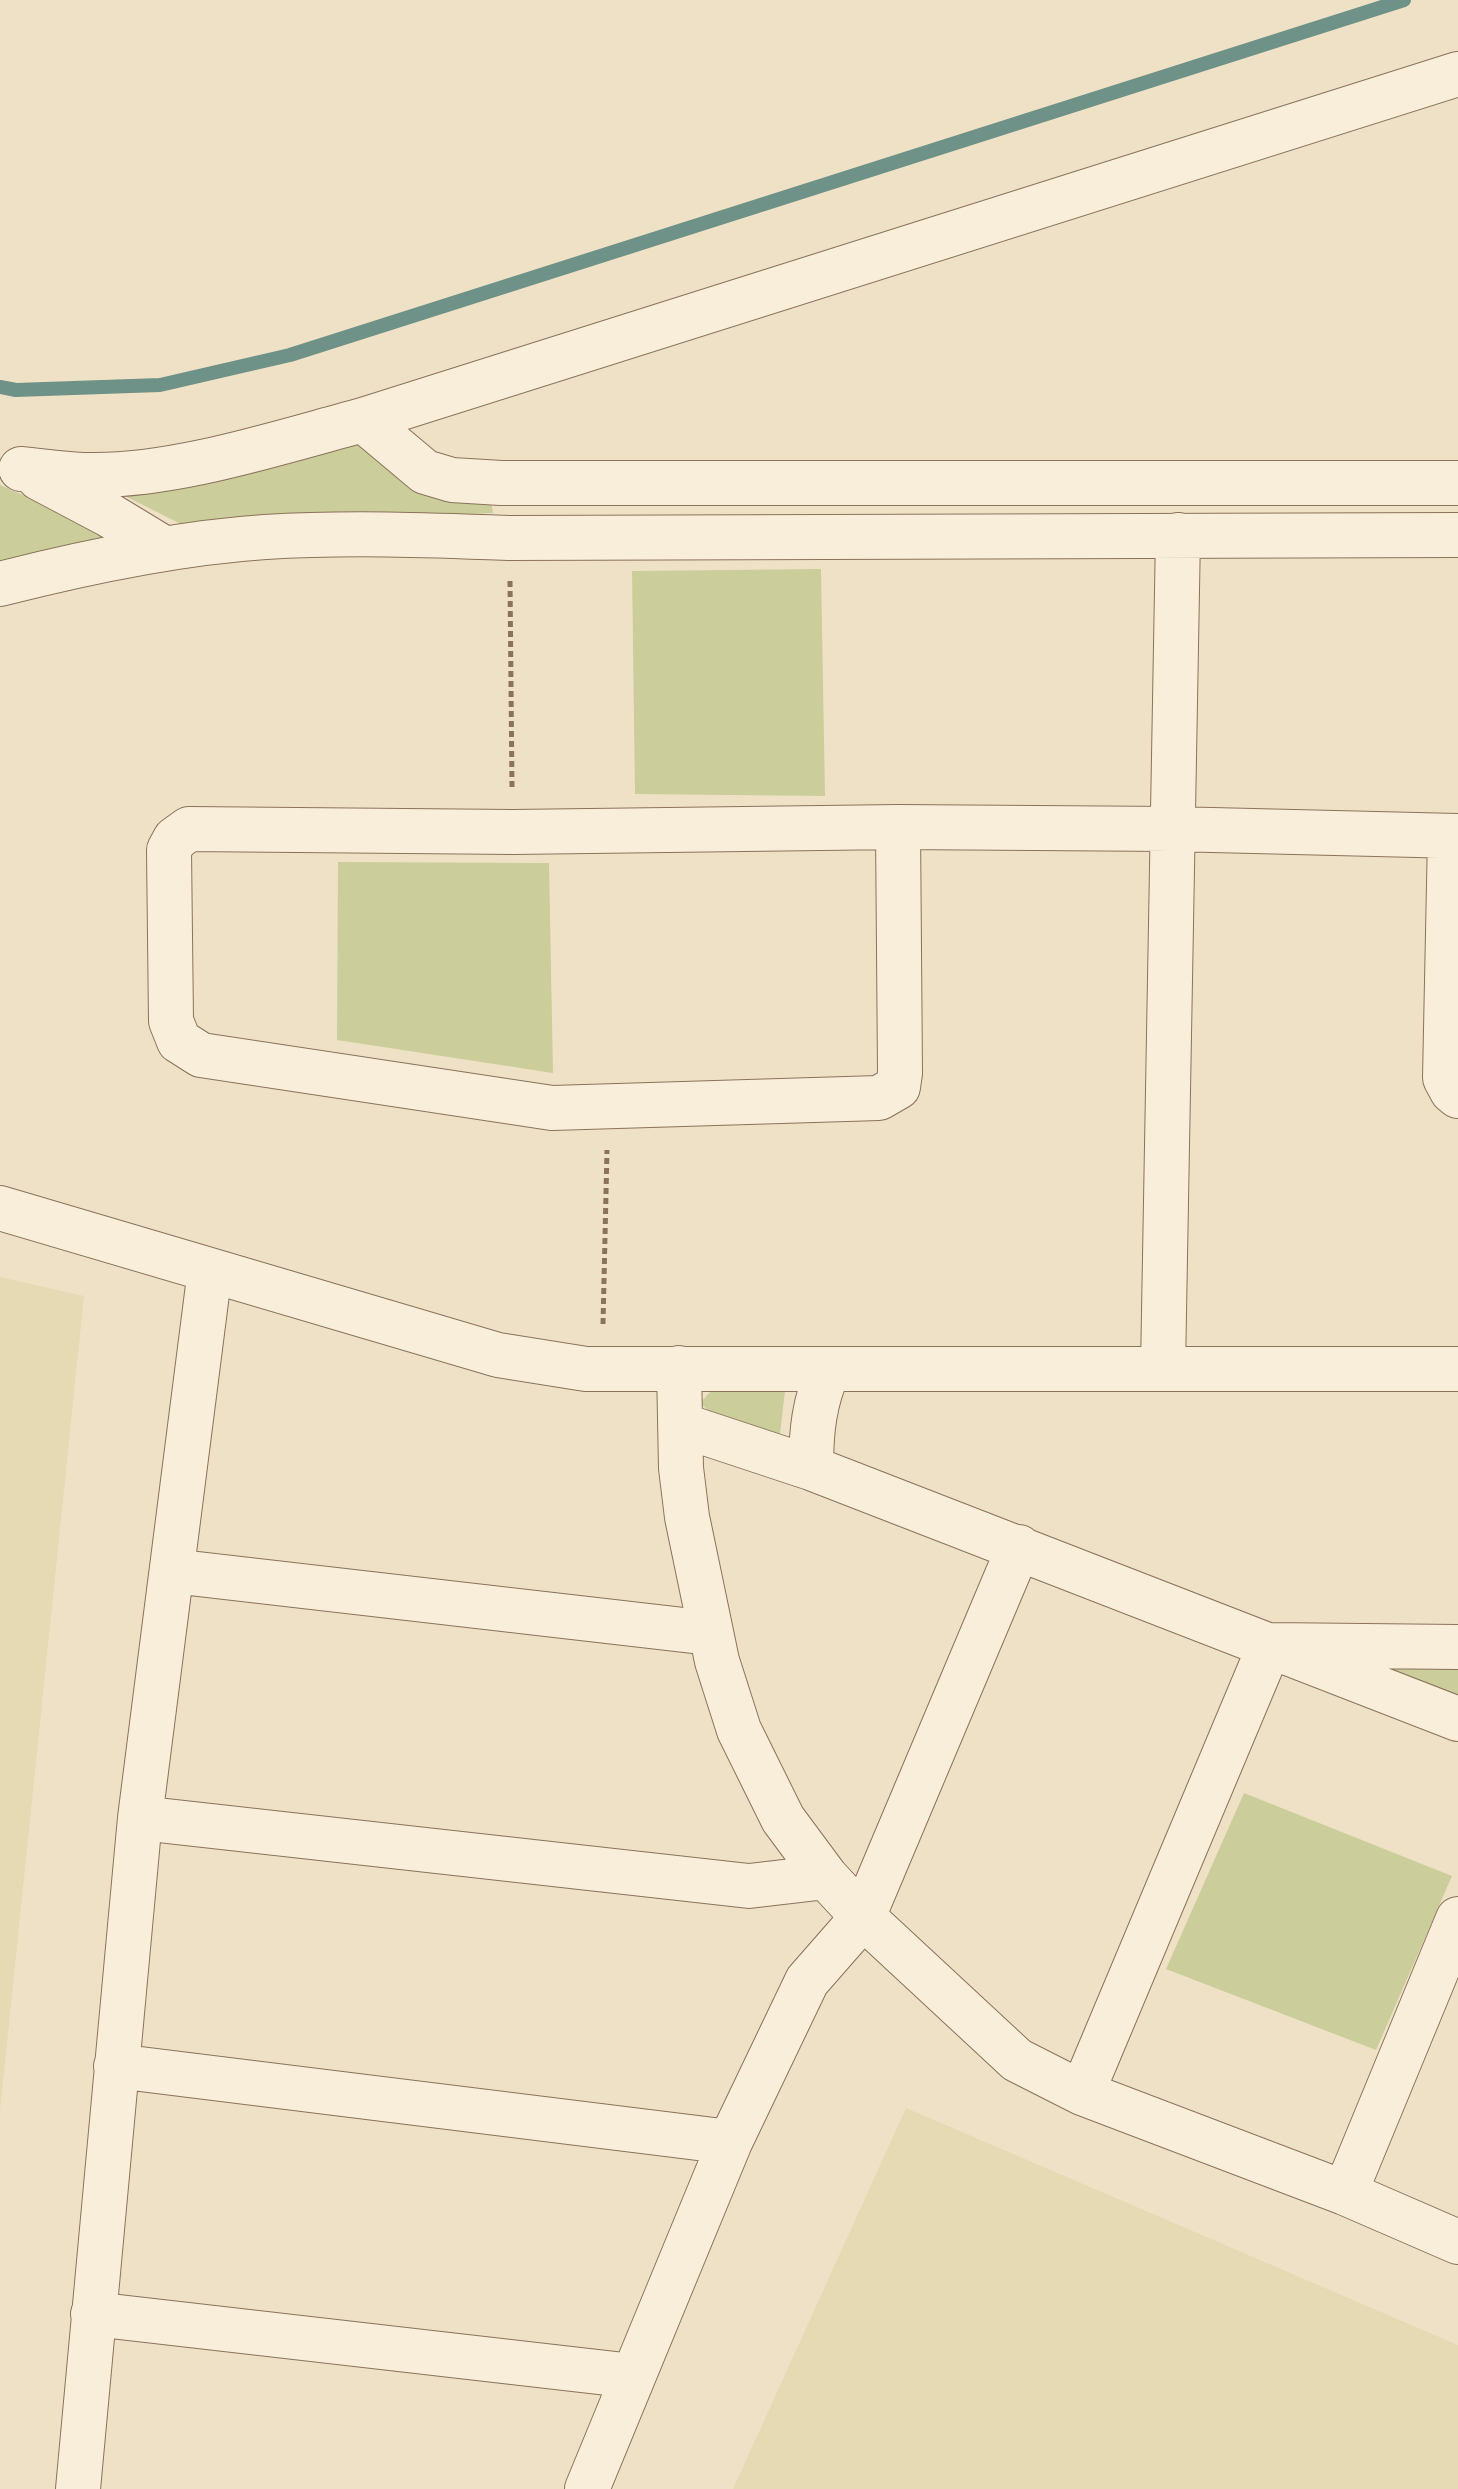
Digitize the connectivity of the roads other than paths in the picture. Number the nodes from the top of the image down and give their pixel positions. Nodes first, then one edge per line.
1 (1458, 74) edge
2 (363, 420) junction
3 (11, 465) edge
4 (1458, 483) edge
5 (1178, 535) junction
6 (1458, 535) edge
7 (165, 549) junction
8 (0, 584) edge
9 (898, 827) junction
10 (1171, 829) junction
11 (1454, 836) edge
12 (1458, 1096) edge
13 (0, 1208) edge
14 (210, 1270) junction
15 (679, 1368) junction
16 (1163, 1368) junction
17 (829, 1369) junction
18 (1458, 1369) edge
19 (681, 1425) junction
20 (811, 1468) junction
21 (1019, 1547) junction
22 (172, 1571) junction
23 (710, 1633) junction
24 (1270, 1645) junction
25 (1458, 1647) edge
26 (1458, 1719) edge
27 (140, 1818) junction
28 (826, 1877) junction
29 (863, 1917) junction
30 (1458, 1919) edge
31 (116, 2066) junction
32 (1082, 2093) junction
33 (730, 2142) junction
34 (1345, 2193) junction
35 (1458, 2242) edge
36 (93, 2314) junction
37 (633, 2376) junction
38 (78, 2489) edge
39 (587, 2489) edge

1 - 2 street
2 - 3 street
2 - 4 street
3 - 7 street
5 - 6 street
5 - 7 street
5 - 10 street
7 - 8 street
9 - 9 street
9 - 10 street
10 - 11 street
10 - 16 street
11 - 12 street
13 - 14 street
14 - 15 street
14 - 22 street
15 - 17 street
15 - 19 street
16 - 17 street
16 - 18 street
17 - 20 street
19 - 20 street
19 - 23 street
20 - 21 street
21 - 24 street
21 - 29 street
22 - 23 street
22 - 27 street
23 - 28 street
24 - 25 street
24 - 26 street
24 - 32 street
27 - 28 street
27 - 31 street
28 - 29 street
29 - 32 street
29 - 33 street
30 - 34 street
31 - 33 street
31 - 36 street
32 - 34 street
33 - 37 street
34 - 35 street
36 - 37 street
36 - 38 street
37 - 39 street

